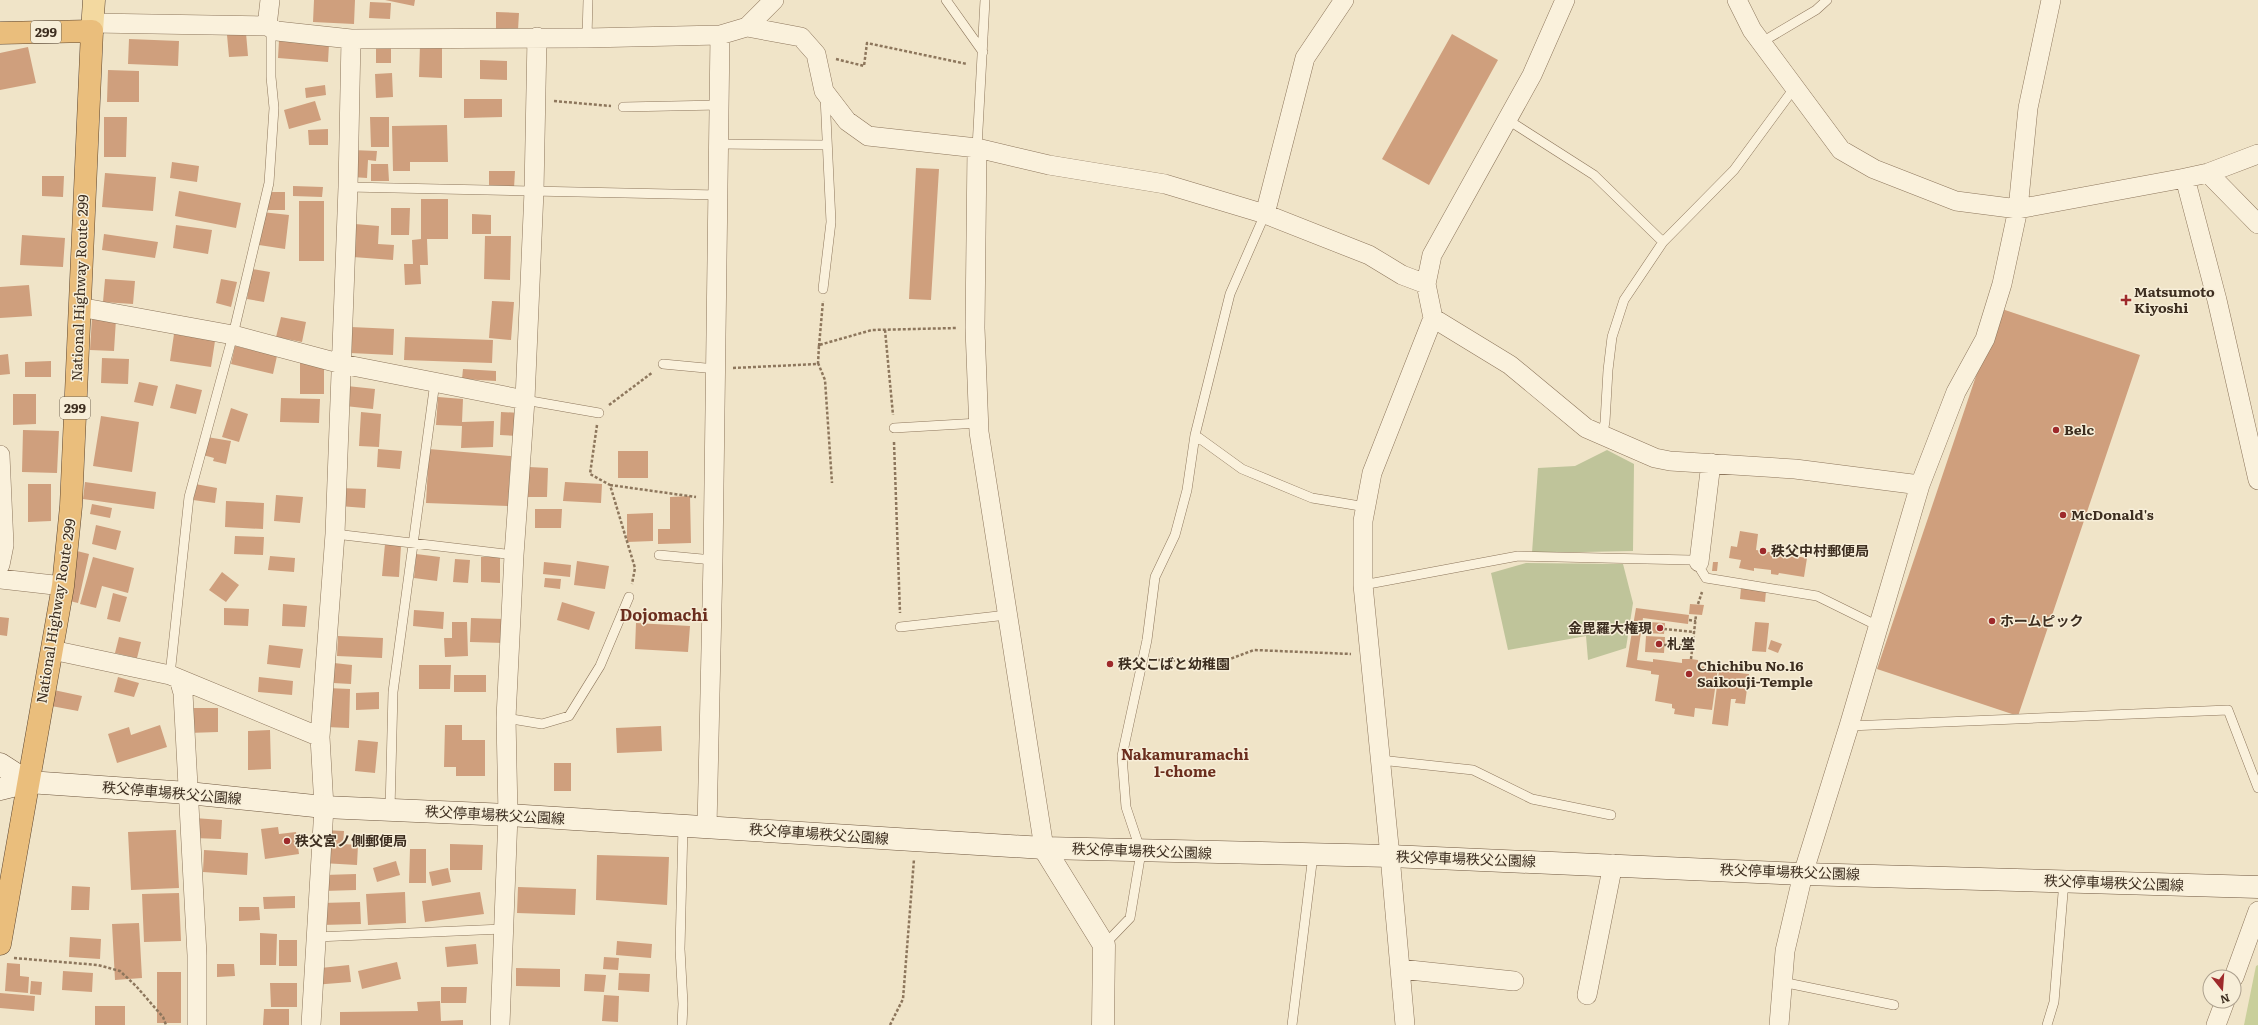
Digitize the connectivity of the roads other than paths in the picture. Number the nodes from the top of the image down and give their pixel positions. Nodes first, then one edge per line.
1 (94, 0) edge
2 (270, 0) edge
3 (588, 0) edge
4 (774, 0) edge
5 (946, 0) edge
6 (985, 0) edge
7 (1344, 0) edge
8 (1565, 0) edge
9 (1737, 0) edge
10 (1827, 0) edge
11 (2051, 0) edge
12 (746, 26) junction
13 (93, 27) junction
14 (269, 27) junction
15 (0, 33) edge
16 (720, 35) junction
17 (537, 37) junction
18 (586, 38) junction
19 (351, 39) junction
20 (1762, 42) junction
21 (983, 52) junction
22 (1795, 87) junction
23 (824, 91) junction
24 (719, 105) junction
25 (623, 107) road end
26 (1508, 120) junction
27 (719, 144) junction
28 (827, 144) junction
29 (977, 148) junction
30 (2258, 154) edge
31 (2208, 173) junction
32 (2185, 178) junction
33 (348, 187) junction
34 (534, 191) junction
35 (718, 195) junction
36 (2018, 208) junction
37 (1265, 214) junction
38 (2258, 224) edge
39 (1663, 242) junction
40 (1426, 284) junction
41 (824, 288) road end
42 (79, 307) junction
43 (1433, 318) junction
44 (233, 335) junction
45 (342, 364) junction
46 (663, 364) road end
47 (716, 369) junction
48 (435, 382) junction
49 (525, 400) junction
50 (599, 413) road end
51 (979, 423) junction
52 (894, 428) road end
53 (1195, 435) junction
54 (1602, 436) junction
55 (0, 455) edge
56 (1711, 463) junction
57 (2258, 480) edge
58 (1920, 485) junction
59 (1366, 507) junction
60 (336, 534) junction
61 (413, 543) junction
62 (514, 555) junction
63 (659, 555) dead end
64 (713, 560) junction
65 (1699, 562) junction
66 (0, 565) edge
67 (0, 579) edge
68 (1363, 585) junction
69 (63, 586) junction
70 (629, 597) road end
71 (1007, 615) junction
72 (1878, 626) junction
73 (900, 628) road end
74 (52, 650) junction
75 (174, 677) junction
76 (506, 718) junction
77 (1849, 726) junction
78 (320, 737) junction
79 (1380, 760) junction
80 (0, 764) edge
81 (28, 782) junction
82 (2258, 788) edge
83 (0, 789) edge
84 (188, 793) junction
85 (324, 807) junction
86 (390, 810) junction
87 (508, 815) junction
88 (1611, 815) dead end
89 (683, 826) junction
90 (707, 827) junction
91 (1044, 848) junction
92 (1141, 852) junction
93 (1313, 855) junction
94 (1390, 856) junction
95 (1613, 864) junction
96 (1803, 874) junction
97 (2064, 881) junction
98 (2258, 888) edge
99 (2258, 911) edge
100 (504, 929) junction
101 (316, 937) junction
102 (1104, 945) junction
103 (2, 946) edge
104 (1400, 969) junction
105 (2237, 969) edge
106 (1514, 981) dead end
107 (1782, 982) junction
108 (1587, 995) dead end
109 (1894, 1005) dead end
110 (2222, 1009) edge
111 (196, 1025) edge
112 (311, 1025) edge
113 (500, 1025) edge
114 (682, 1025) edge
115 (1103, 1025) edge
116 (1292, 1025) edge
117 (1405, 1025) edge
118 (1779, 1025) edge
119 (2047, 1025) edge
120 (2216, 1025) edge

1 - 13 main road
2 - 14 street
3 - 18 lane
4 - 12 street
5 - 21 lane
6 - 21 lane
7 - 37 street
8 - 26 street
9 - 20 street
10 - 20 lane
11 - 36 street
12 - 16 street
12 - 23 street
13 - 14 street
13 - 15 highway, 299
13 - 42 highway, National Highway Route 299 / 299
14 - 19 street
14 - 44 lane
16 - 18 street
16 - 24 street
17 - 18 street
17 - 19 street
17 - 34 street
19 - 33 street
20 - 22 street
21 - 29 lane
22 - 36 street
22 - 39 lane
23 - 28 lane
23 - 29 street
24 - 25 lane
24 - 27 street
26 - 39 lane
26 - 40 street
27 - 28 lane
27 - 35 street
28 - 41 lane
29 - 37 street
29 - 51 street
30 - 31 street
31 - 32 street
31 - 38 street
32 - 36 street
32 - 57 street
33 - 34 lane
33 - 45 street
34 - 35 lane
34 - 49 street
35 - 47 street
36 - 58 street
37 - 40 street
37 - 53 lane
39 - 54 lane
40 - 43 street
42 - 44 street
42 - 69 highway, National Highway Route 299 / 299
43 - 54 street
43 - 59 street
44 - 45 street
44 - 75 lane
45 - 48 street
45 - 60 street
46 - 47 lane
47 - 64 street
48 - 49 street
48 - 61 lane
49 - 50 lane
49 - 62 street
51 - 52 lane
51 - 71 street
53 - 59 lane
53 - 92 lane
54 - 56 street
55 - 66 street
56 - 58 street
56 - 65 street
58 - 72 street
59 - 68 street
60 - 61 lane
60 - 78 street
61 - 62 lane
61 - 86 lane
62 - 76 street
63 - 64 lane
64 - 90 street
65 - 68 lane
65 - 72 lane
67 - 69 street
68 - 79 street
69 - 74 highway, National Highway Route 299 / 299
70 - 76 lane
71 - 73 lane
71 - 91 street
72 - 77 street
74 - 75 street
74 - 81 highway, National Highway Route 299 / 299
75 - 78 street
75 - 84 street
76 - 87 street
77 - 82 lane
77 - 96 street
78 - 85 street
79 - 88 lane
79 - 94 street
80 - 81 main road, 秩父停車場秩父公園線
81 - 83 main road, 秩父停車場秩父公園線
81 - 84 main road, 秩父停車場秩父公園線
81 - 103 highway, National Highway Route 299 / 299
84 - 85 main road, 秩父停車場秩父公園線
84 - 111 street
85 - 86 main road, 秩父停車場秩父公園線
85 - 101 street
86 - 87 main road, 秩父停車場秩父公園線
87 - 89 main road, 秩父停車場秩父公園線
87 - 100 street
89 - 90 main road, 秩父停車場秩父公園線
89 - 114 lane
90 - 91 main road, 秩父停車場秩父公園線
91 - 92 main road, 秩父停車場秩父公園線
91 - 102 main road
92 - 93 main road, 秩父停車場秩父公園線
92 - 102 lane
93 - 94 main road, 秩父停車場秩父公園線
93 - 116 lane
94 - 95 main road, 秩父停車場秩父公園線
94 - 104 street
95 - 96 main road, 秩父停車場秩父公園線
95 - 108 street
96 - 97 main road, 秩父停車場秩父公園線
96 - 107 street
97 - 98 main road, 秩父停車場秩父公園線
97 - 119 lane
99 - 105 street
100 - 101 lane
100 - 113 street
101 - 112 street
102 - 115 main road
104 - 106 street
104 - 117 street
107 - 109 lane
107 - 118 street
110 - 120 street

